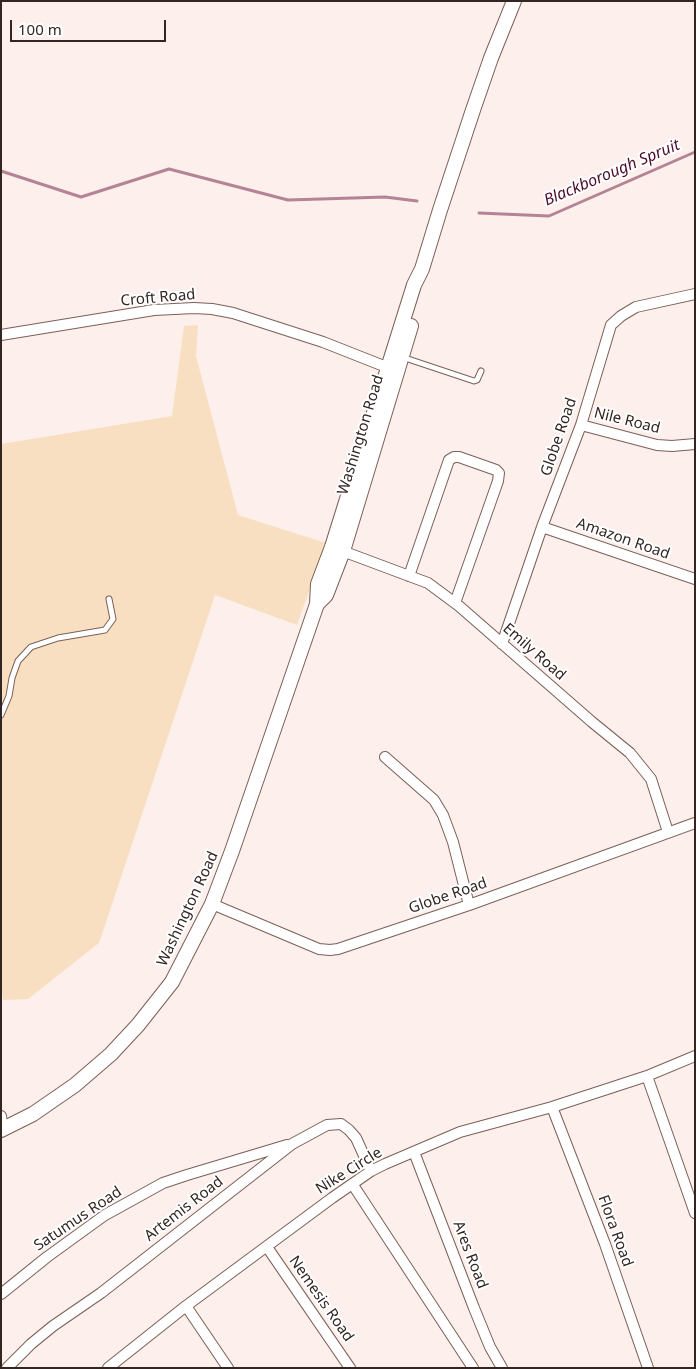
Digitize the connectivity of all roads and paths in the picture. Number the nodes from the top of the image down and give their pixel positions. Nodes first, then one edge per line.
1 (514, 1) edge
2 (422, 269) junction
3 (695, 294) edge
4 (1, 335) edge
5 (402, 356) junction
6 (393, 369) junction
7 (481, 371) dead end
8 (581, 425) junction
9 (695, 444) edge
10 (542, 527) junction
11 (337, 549) junction
12 (409, 576) junction
13 (695, 579) edge
14 (109, 600) dead end
15 (455, 603) junction
16 (502, 644) junction
17 (1, 715) edge
18 (385, 757) dead end
19 (695, 823) edge
20 (668, 832) junction
21 (212, 904) junction
22 (468, 905) junction
23 (695, 1056) edge
24 (647, 1076) junction
25 (552, 1107) junction
26 (2, 1125) edge
27 (292, 1144) junction
28 (414, 1152) junction
29 (371, 1171) junction
30 (353, 1185) junction
31 (695, 1213) edge
32 (267, 1247) junction
33 (1, 1294) edge
34 (186, 1306) junction
35 (112, 1366) edge
36 (7, 1368) edge
37 (228, 1368) edge
38 (350, 1368) edge
39 (473, 1368) edge
40 (502, 1368) edge
41 (648, 1368) edge

1 - 2 main road, Washington Road
2 - 5 main road, Washington Road
2 - 6 main road, Washington Road
3 - 8 street, Globe Road
4 - 6 street, Croft Road
5 - 6 main road, Washington Road
5 - 7 lane
6 - 11 main road, Washington Road
8 - 9 street, Nile Road
8 - 10 street, Globe Road
10 - 13 street, Amazon Road
10 - 16 street, Globe Road
11 - 12 street, Emily Road
11 - 21 main road, Washington Road
12 - 15 street, Emily Road
12 - 15 street
14 - 17 lane
15 - 16 street, Emily Road
16 - 20 street, Emily Road
18 - 22 street
19 - 20 street, Globe Road
20 - 22 street, Globe Road
21 - 22 street, Globe Road
21 - 26 main road, Washington Road
23 - 24 street, Nike Circle
24 - 25 street, Nike Circle
24 - 31 street
25 - 28 street, Nike Circle
25 - 41 street, Flora Road
27 - 29 street, Artemis Road
27 - 33 street, Satumus Road
27 - 36 street, Artemis Road
28 - 29 street, Nike Circle
28 - 40 street, Ares Road
29 - 30 street, Nike Circle
30 - 32 street, Nike Circle
30 - 39 street
32 - 34 street, Nike Circle
32 - 38 street, Nemesis Road
34 - 35 street, Nike Circle
34 - 37 street

